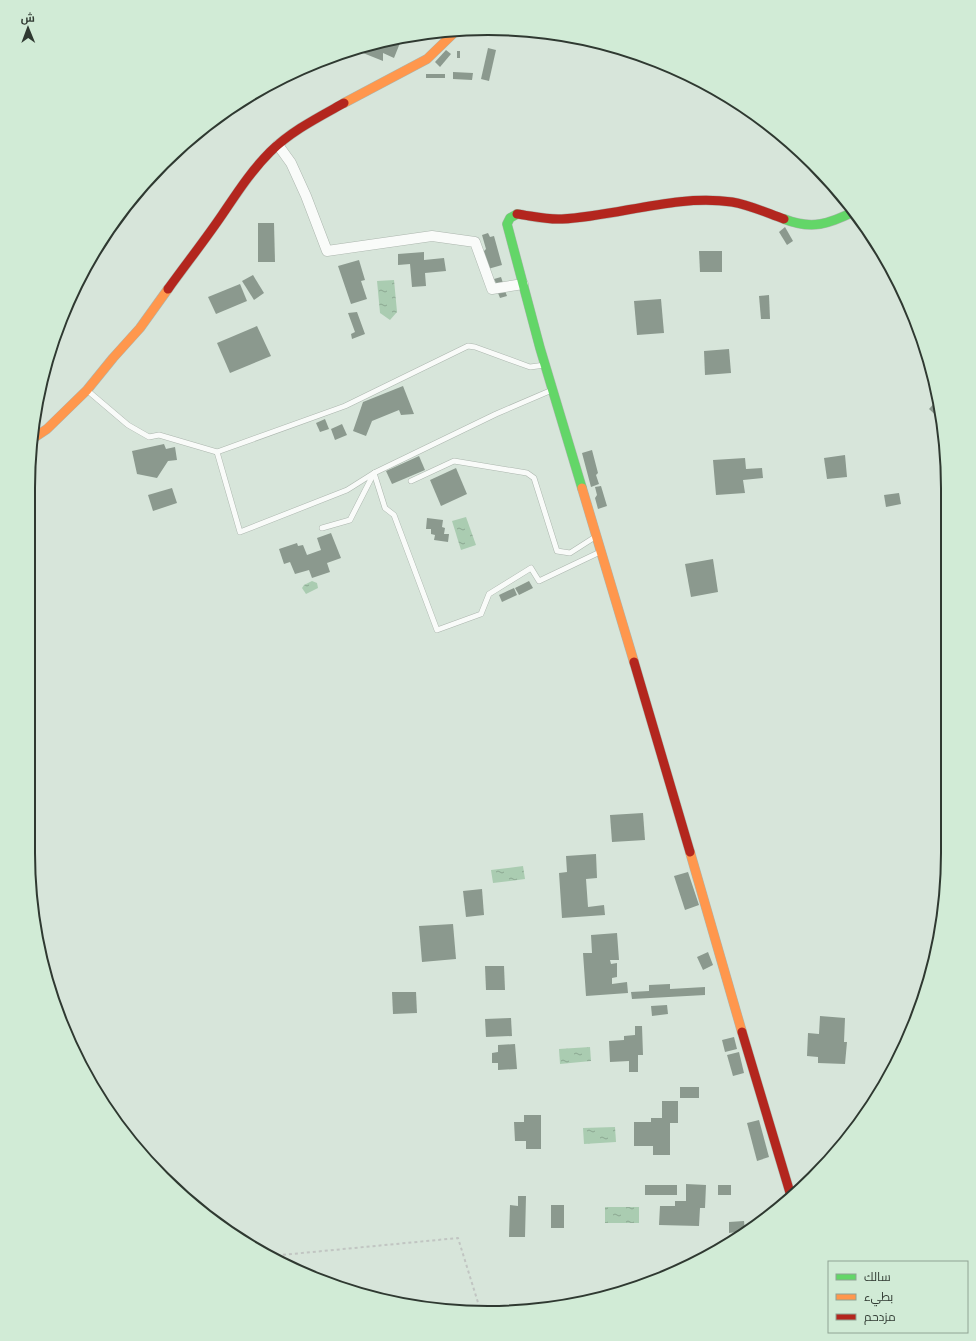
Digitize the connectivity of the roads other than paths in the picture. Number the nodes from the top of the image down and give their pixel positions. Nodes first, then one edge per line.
1 (450, 37) edge
2 (278, 145) junction
3 (848, 214) edge
4 (523, 284) junction
5 (545, 365) junction
6 (88, 390) junction
7 (553, 390) junction
8 (38, 435) edge
9 (217, 452) junction
10 (374, 473) junction
11 (411, 481) dead end
12 (322, 528) dead end
13 (596, 536) junction
14 (600, 552) junction
15 (790, 1191) edge

1 - 2 street
2 - 4 street
2 - 6 street
3 - 4 street
4 - 5 street
5 - 7 street
5 - 9 lane
6 - 8 street
6 - 9 lane
7 - 10 lane
7 - 13 street
9 - 10 lane
10 - 12 lane
10 - 14 lane
11 - 13 lane
13 - 14 street
14 - 15 street

